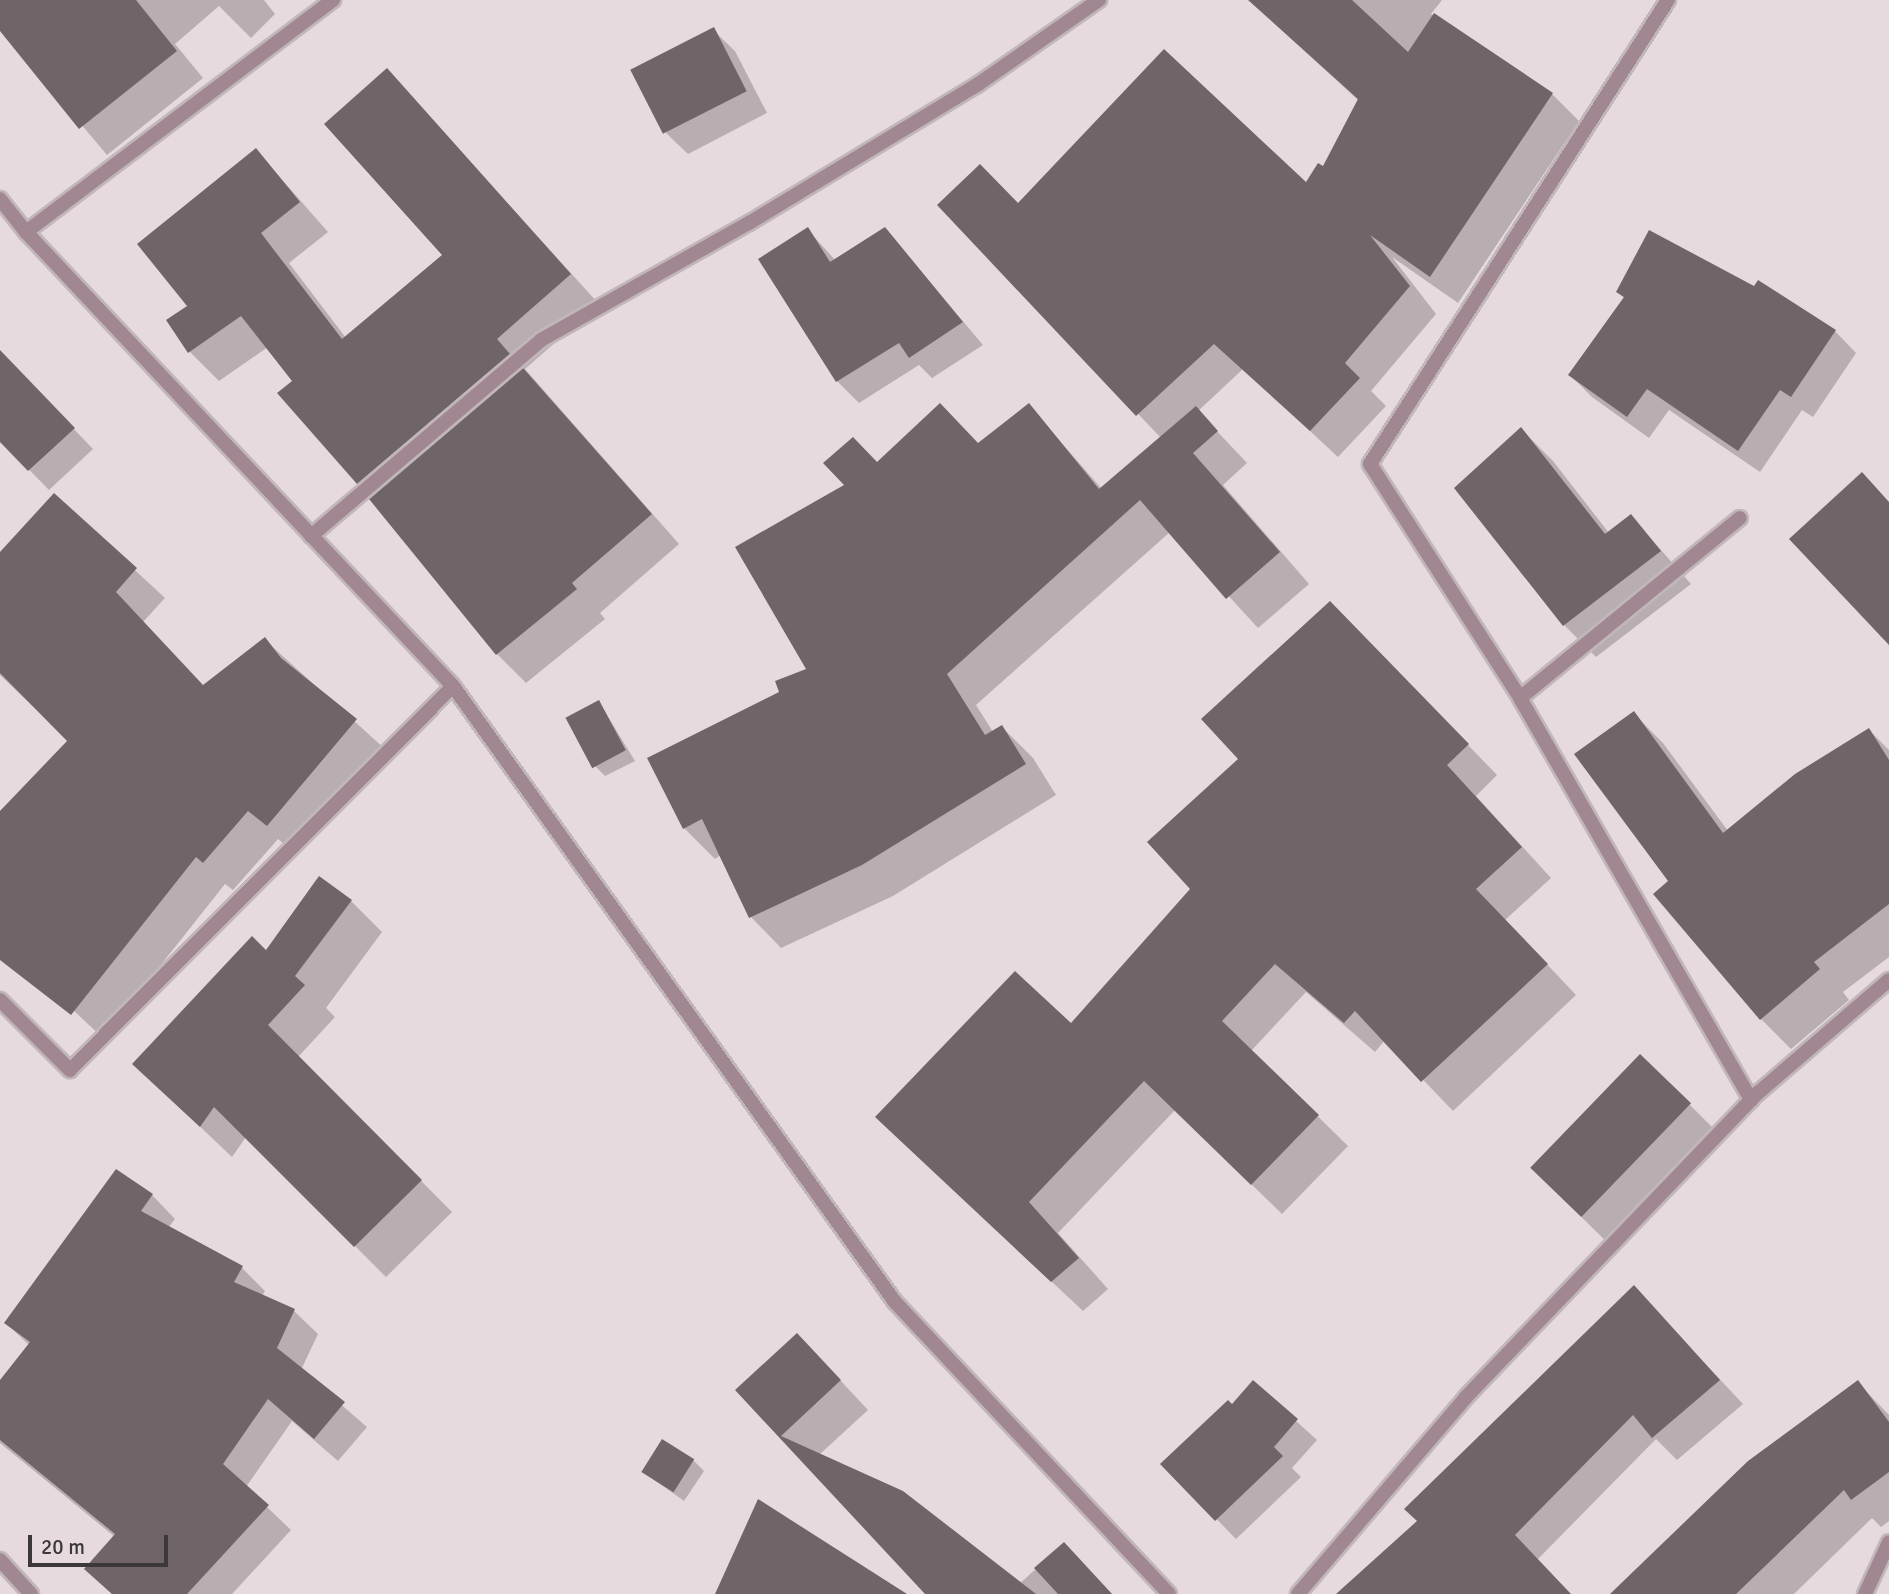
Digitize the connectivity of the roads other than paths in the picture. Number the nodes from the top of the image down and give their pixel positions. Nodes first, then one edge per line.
1 (333, 0) edge
2 (1099, 0) edge
3 (1668, 0) edge
4 (0, 199) edge
5 (26, 232) junction
6 (1740, 518) dead end
7 (311, 536) junction
8 (453, 686) junction
9 (1520, 698) junction
10 (1889, 980) edge
11 (0, 1000) edge
12 (1751, 1100) junction
13 (1889, 1542) edge
14 (0, 1560) edge
15 (31, 1594) edge
16 (1169, 1594) edge
17 (1298, 1594) edge
18 (1865, 1594) edge

1 - 5 street
2 - 7 street
3 - 9 street
4 - 5 street
5 - 7 street
6 - 9 street
7 - 8 street
8 - 11 street
8 - 16 street
9 - 12 street
10 - 12 street
12 - 17 street
13 - 18 street
14 - 15 street

